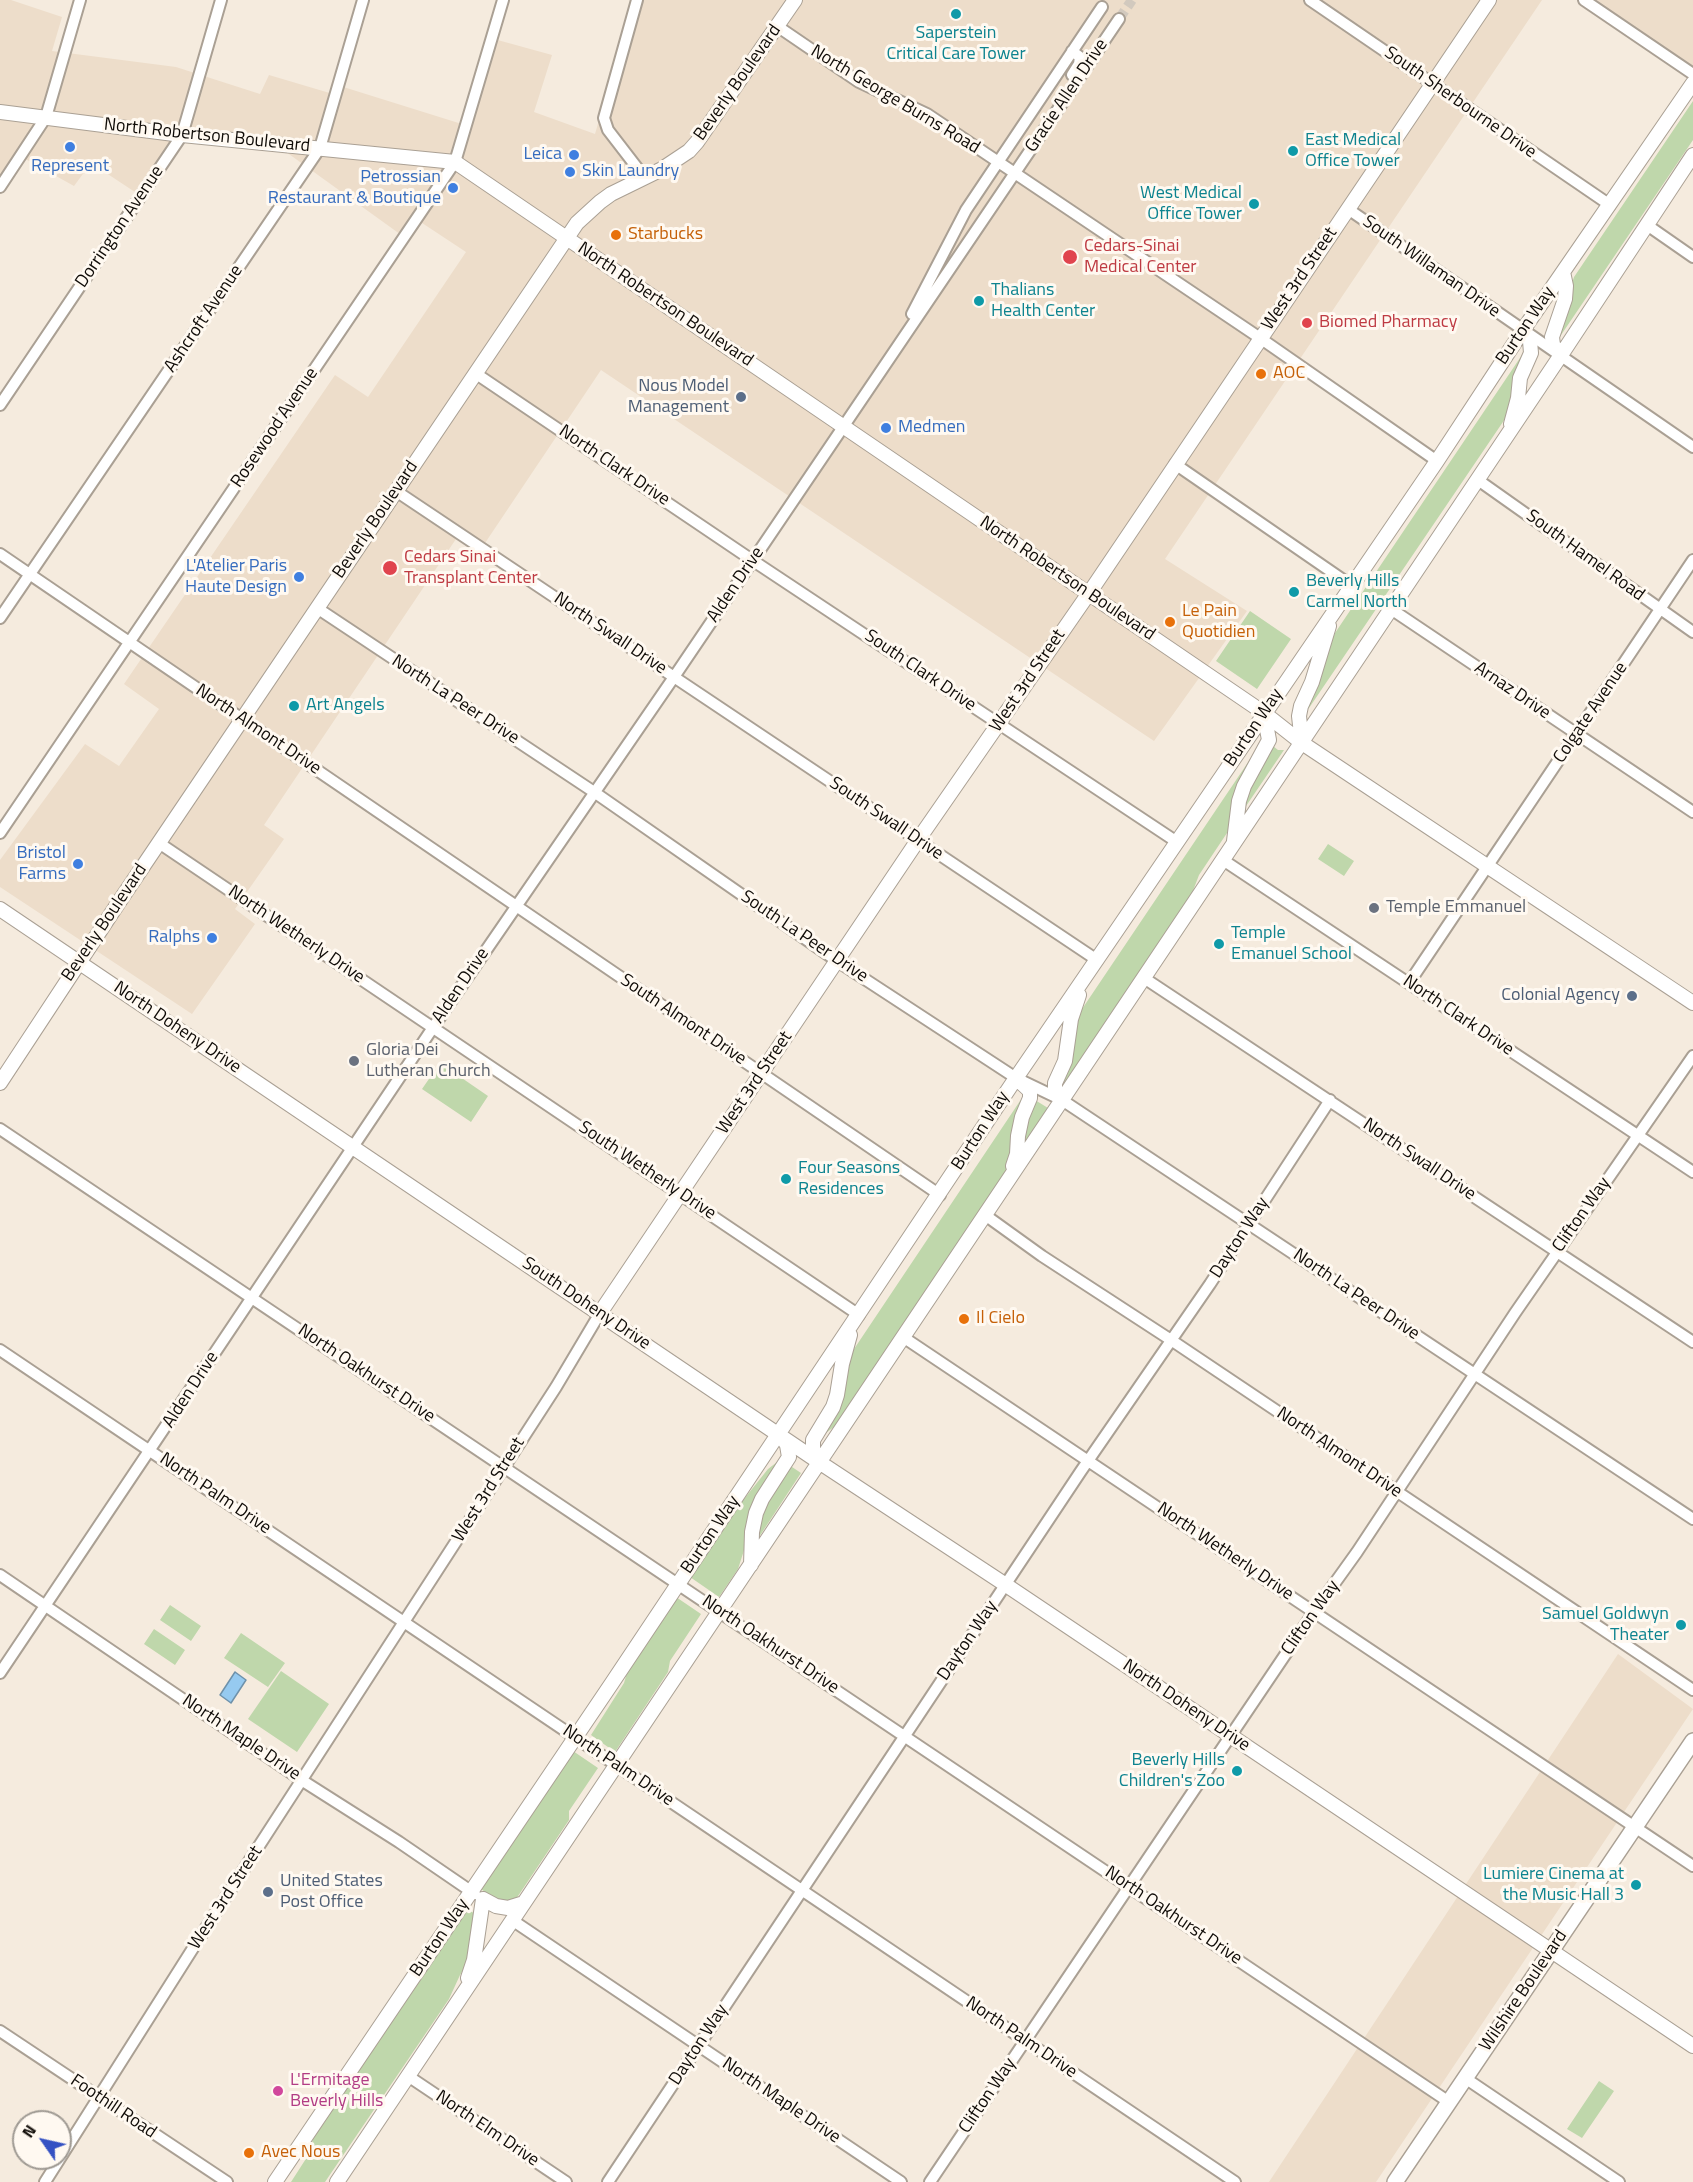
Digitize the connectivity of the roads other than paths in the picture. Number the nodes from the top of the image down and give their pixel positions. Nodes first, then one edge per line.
1 (80, 0) edge
2 (222, 0) edge
3 (363, 0) edge
4 (503, 0) edge
5 (637, 0) edge
6 (795, 0) edge
7 (1310, 0) edge
8 (1489, 0) edge
9 (1584, 0) edge
10 (1102, 7) dead end
11 (1119, 19) tunnel mouth
12 (777, 26) junction
13 (1072, 51) junction
14 (1693, 74) edge
15 (1433, 83) junction
16 (1693, 83) edge
17 (1070, 90) junction
18 (0, 112) edge
19 (46, 117) junction
20 (182, 135) junction
21 (320, 148) junction
22 (1693, 155) edge
23 (997, 161) junction
24 (456, 162) junction
25 (1014, 172) junction
26 (645, 178) junction
27 (0, 187) edge
28 (1610, 205) junction
29 (1348, 209) junction
30 (1647, 225) junction
31 (567, 238) junction
32 (1693, 257) edge
33 (1563, 272) junction
34 (1523, 330) junction
35 (1260, 338) junction
36 (1561, 356) junction
37 (887, 362) junction
38 (475, 373) junction
39 (0, 405) edge
40 (843, 426) junction
41 (1508, 435) junction
42 (1693, 447) edge
43 (1437, 461) junction
44 (1175, 464) junction
45 (1478, 480) junction
46 (396, 491) junction
47 (0, 554) edge
48 (752, 560) junction
49 (1693, 560) edge
50 (30, 573) junction
51 (1352, 586) junction
52 (1088, 594) junction
53 (316, 608) junction
54 (1391, 609) junction
55 (1659, 610) junction
56 (1332, 615) junction
57 (0, 618) edge
58 (1693, 632) edge
59 (130, 643) junction
60 (674, 677) junction
61 (1258, 710) junction
62 (242, 719) junction
63 (999, 724) junction
64 (1576, 735) junction
65 (1302, 742) junction
66 (594, 792) junction
67 (1693, 812) edge
68 (0, 833) edge
69 (918, 840) junction
70 (1177, 842) junction
71 (159, 843) junction
72 (1234, 843) junction
73 (1223, 860) junction
74 (1487, 865) junction
75 (516, 906) junction
76 (0, 909) edge
77 (1098, 960) junction
78 (837, 961) junction
79 (80, 962) junction
80 (1144, 978) junction
81 (1083, 982) junction
82 (1409, 983) junction
83 (1693, 1003) edge
84 (434, 1026) junction
85 (1693, 1056) edge
86 (761, 1074) junction
87 (1016, 1078) junction
88 (0, 1083) edge
89 (1062, 1100) junction
90 (1330, 1100) junction
91 (0, 1129) edge
92 (1637, 1136) junction
93 (353, 1147) junction
94 (1693, 1172) edge
95 (1009, 1179) junction
96 (680, 1194) junction
97 (940, 1195) junction
98 (985, 1215) junction
99 (1249, 1223) junction
100 (1557, 1252) junction
101 (252, 1297) junction
102 (600, 1313) junction
103 (857, 1318) junction
104 (903, 1337) junction
105 (1171, 1340) junction
106 (1693, 1342) edge
107 (0, 1350) edge
108 (1474, 1375) junction
109 (779, 1433) junction
110 (151, 1450) junction
111 (1088, 1460) junction
112 (819, 1462) junction
113 (504, 1467) junction
114 (1397, 1492) junction
115 (1693, 1519) edge
116 (751, 1565) junction
117 (0, 1575) edge
118 (679, 1583) junction
119 (1006, 1585) junction
120 (46, 1606) junction
121 (720, 1611) junction
122 (1314, 1612) junction
123 (405, 1622) junction
124 (0, 1673) edge
125 (1693, 1690) edge
126 (905, 1735) junction
127 (1231, 1736) junction
128 (576, 1737) junction
129 (1693, 1741) edge
130 (617, 1765) junction
131 (303, 1781) junction
132 (1635, 1827) junction
133 (1693, 1866) edge
134 (1129, 1887) junction
135 (801, 1890) junction
136 (477, 1895) junction
137 (524, 1903) junction
138 (512, 1920) junction
139 (1551, 1951) junction
140 (461, 1996) junction
141 (0, 2031) edge
142 (1025, 2041) junction
143 (699, 2046) junction
144 (1693, 2046) edge
145 (408, 2076) junction
146 (1465, 2078) junction
147 (99, 2098) junction
148 (1449, 2102) junction
149 (45, 2182) edge
150 (227, 2182) edge
151 (274, 2182) edge
152 (337, 2182) edge
153 (566, 2182) edge
154 (608, 2182) edge
155 (901, 2182) edge
156 (930, 2182) edge
157 (1235, 2182) edge
158 (1395, 2182) edge
159 (1619, 2182) edge

1 - 19 street
2 - 20 street, Dorrington Avenue
3 - 21 street, Ashcroft Avenue
4 - 24 street, Rosewood Avenue
5 - 26 street
6 - 12 main road, Beverly Boulevard
7 - 15 street, South Sherbourne Drive
8 - 15 main road, West 3rd Street
9 - 14 street
10 - 13 street, Gracie Allen Drive
11 - 17 street, Gracie Allen Drive
12 - 23 street, North George Burns Road
12 - 26 main road, Beverly Boulevard
13 - 17 street
13 - 23 street, Gracie Allen Drive
15 - 28 street, South Sherbourne Drive
15 - 29 main road, West 3rd Street
16 - 28 main road, Burton Way
17 - 25 street, Gracie Allen Drive
18 - 19 main road, North Robertson Boulevard
19 - 20 main road, North Robertson Boulevard
19 - 27 street
20 - 21 main road, North Robertson Boulevard
20 - 39 street, Dorrington Avenue
21 - 24 main road, North Robertson Boulevard
21 - 50 street, Ashcroft Avenue
22 - 30 main road
23 - 25 street, North George Burns Road
23 - 37 street, Alden Drive
24 - 31 main road, North Robertson Boulevard
24 - 59 street, Rosewood Avenue
25 - 35 street, North George Burns Road
25 - 37 street, Alden Drive
26 - 31 main road, Beverly Boulevard
28 - 33 main road, Burton Way
29 - 34 street, South Willaman Drive
29 - 35 main road, West 3rd Street
30 - 32 street
30 - 36 main road
31 - 38 main road, Beverly Boulevard
31 - 40 main road, North Robertson Boulevard
33 - 34 main road, Burton Way
33 - 36 main road
34 - 36 street, South Willaman Drive
34 - 41 main road
34 - 43 main road, Burton Way
35 - 43 street
35 - 44 main road, West 3rd Street
36 - 41 main road
36 - 42 street, South Willaman Drive
37 - 40 street, Alden Drive
38 - 46 main road, Beverly Boulevard
38 - 48 street, North Clark Drive
40 - 48 street, Alden Drive
40 - 52 main road, North Robertson Boulevard
41 - 45 main road
43 - 51 main road, Burton Way
44 - 51 street
44 - 52 main road, West 3rd Street
45 - 54 main road
45 - 55 street, South Hamel Road
46 - 53 main road, Beverly Boulevard
46 - 60 street, North Swall Drive
47 - 50 street, North Almont Drive
48 - 60 street, Alden Drive
48 - 63 street, South Clark Drive
49 - 55 street, Colgate Avenue
50 - 57 street, Ashcroft Avenue
50 - 59 street, North Almont Drive
51 - 56 main road, Burton Way
52 - 61 main road, North Robertson Boulevard
52 - 63 main road, West 3rd Street
53 - 62 main road, Beverly Boulevard
53 - 66 street, North La Peer Drive
54 - 64 street, Arnaz Drive
54 - 65 main road
55 - 58 street, South Hamel Road
55 - 64 street, Colgate Avenue
56 - 61 main road, Burton Way
56 - 65 main road
59 - 62 street, North Almont Drive
59 - 68 street, Rosewood Avenue
60 - 66 street, Alden Drive
60 - 69 street, South Swall Drive
61 - 65 main road, North Robertson Boulevard
61 - 70 main road, Burton Way
61 - 72 main road
62 - 71 main road, Beverly Boulevard
62 - 75 street, North Almont Drive
63 - 69 main road, West 3rd Street
63 - 70 street, South Clark Drive
64 - 67 street, Arnaz Drive
64 - 74 street, Colgate Avenue
65 - 72 main road
65 - 74 main road, North Robertson Boulevard
66 - 75 street, Alden Drive
66 - 78 street, South La Peer Drive
69 - 77 street, South Swall Drive
69 - 78 main road, West 3rd Street
70 - 77 main road, Burton Way
71 - 79 main road, Beverly Boulevard
71 - 84 street, North Wetherly Drive
72 - 73 main road
73 - 80 main road
73 - 82 street, North Clark Drive
74 - 82 street
74 - 83 main road, North Robertson Boulevard
75 - 84 street, Alden Drive
75 - 86 street, South Almont Drive
76 - 79 main road, North Doheny Drive
77 - 81 main road, Burton Way
78 - 86 main road, West 3rd Street
78 - 87 street, South La Peer Drive
79 - 88 main road, Beverly Boulevard
79 - 93 main road, North Doheny Drive
80 - 89 main road
80 - 90 street, North Swall Drive
81 - 87 main road, Burton Way
81 - 89 main road
82 - 92 street, North Clark Drive
84 - 93 street, Alden Drive
84 - 96 street, South Wetherly Drive
85 - 92 street, Clifton Way
86 - 96 main road, West 3rd Street
86 - 97 street, South Almont Drive
87 - 89 street, North La Peer Drive
87 - 95 main road
87 - 97 main road, Burton Way
89 - 95 main road
89 - 99 street, North La Peer Drive
90 - 99 street, Dayton Way
90 - 100 street, North Swall Drive
91 - 101 street, North Oakhurst Drive
92 - 94 street, North Clark Drive
92 - 100 street, Clifton Way
93 - 101 street, Alden Drive
93 - 102 main road, South Doheny Drive
95 - 98 main road
96 - 102 main road, West 3rd Street
96 - 103 street, South Wetherly Drive
97 - 103 main road, Burton Way
98 - 104 main road
98 - 105 street, North Almont Drive
99 - 105 street, Dayton Way
99 - 108 street, North La Peer Drive
100 - 106 street, North Swall Drive
100 - 108 street, Clifton Way
101 - 110 street, Alden Drive
101 - 113 street, North Oakhurst Drive
102 - 109 main road, South Doheny Drive
102 - 113 street, West 3rd Street
103 - 109 main road, Burton Way
103 - 112 main road
104 - 111 street, North Wetherly Drive
104 - 112 main road
105 - 111 street, Dayton Way
105 - 114 street, North Almont Drive
107 - 110 street, North Palm Drive
108 - 114 street, Clifton Way
108 - 115 street, North La Peer Drive
109 - 112 main road, South Doheny Drive
109 - 116 main road
109 - 118 main road, Burton Way
110 - 120 street, Alden Drive
110 - 123 street, North Palm Drive
111 - 119 street, Dayton Way
111 - 122 street, North Wetherly Drive
112 - 116 main road
112 - 119 main road, North Doheny Drive
113 - 118 street, North Oakhurst Drive
113 - 123 street, West 3rd Street
114 - 122 street, Clifton Way
114 - 125 street, North Almont Drive
116 - 121 main road
117 - 120 street, North Maple Drive
118 - 121 street, North Oakhurst Drive
118 - 128 main road, Burton Way
119 - 126 street, Dayton Way
119 - 127 main road, North Doheny Drive
120 - 124 street, Alden Drive
120 - 131 street, North Maple Drive
121 - 126 street, North Oakhurst Drive
121 - 130 main road
122 - 127 street, Clifton Way
122 - 132 street, North Wetherly Drive
123 - 128 street, North Palm Drive
123 - 131 street, West 3rd Street
126 - 134 street, North Oakhurst Drive
126 - 135 street, Dayton Way
127 - 134 street, Clifton Way
127 - 139 main road, North Doheny Drive
128 - 130 street, North Palm Drive
128 - 136 main road, Burton Way
129 - 132 main road, Wilshire Boulevard
130 - 135 street, North Palm Drive
130 - 137 main road
131 - 136 street, North Maple Drive
131 - 147 street, West 3rd Street
132 - 133 street
132 - 139 main road, Wilshire Boulevard
134 - 142 street, Clifton Way
134 - 148 street, North Oakhurst Drive
135 - 142 street, North Palm Drive
135 - 143 street, Dayton Way
136 - 137 main road
136 - 140 main road
136 - 151 main road, Burton Way
137 - 138 main road
138 - 140 main road
138 - 143 street, North Maple Drive
139 - 144 main road
139 - 146 main road, Wilshire Boulevard
140 - 145 main road
141 - 147 street, Foothill Road
142 - 156 street, Clifton Way
142 - 157 street, North Palm Drive
143 - 154 street, Dayton Way
143 - 155 street, North Maple Drive
145 - 152 main road
145 - 153 street, North Elm Drive
146 - 148 main road, Wilshire Boulevard
146 - 159 street
147 - 149 street, West 3rd Street
147 - 150 street, Foothill Road
148 - 158 main road, Wilshire Boulevard

